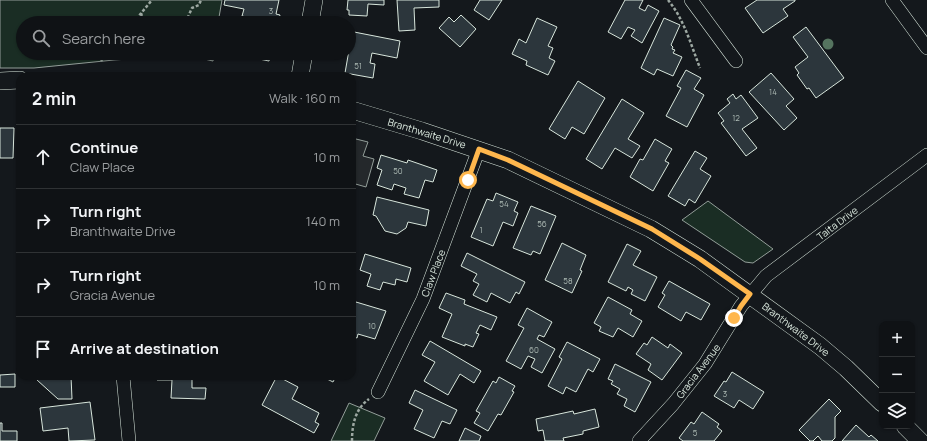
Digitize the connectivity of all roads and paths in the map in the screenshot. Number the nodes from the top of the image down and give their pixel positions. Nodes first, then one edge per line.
1 (152, 0) edge
2 (201, 0) edge
3 (314, 0) edge
4 (668, 0) edge
5 (691, 0) edge
6 (892, 0) edge
7 (141, 13) junction
8 (139, 16) edge
9 (142, 16) edge
10 (188, 16) edge
11 (311, 16) edge
12 (927, 48) edge
13 (303, 60) edge
14 (736, 61) dead end
15 (700, 68) dead end
16 (301, 72) edge
17 (0, 80) edge
18 (16, 80) edge
19 (356, 111) edge
20 (479, 149) junction
21 (927, 155) edge
22 (750, 294) junction
23 (123, 380) edge
24 (378, 392) joint
25 (879, 401) edge
26 (909, 429) edge
27 (922, 438) edge
28 (129, 441) edge
29 (352, 441) edge
30 (639, 441) edge

1 - 7 path
2 - 10 path
3 - 11 street
4 - 15 path
5 - 14 street
6 - 12 street
7 - 8 path
7 - 9 path
13 - 16 street
17 - 18 street
19 - 20 street, Branthwaite Drive
20 - 22 street, Branthwaite Drive
20 - 24 street, Claw Place
21 - 22 street, Taita Drive
22 - 25 street, Branthwaite Drive
22 - 30 street, Gracia Avenue
23 - 28 street
24 - 29 path
26 - 27 street

